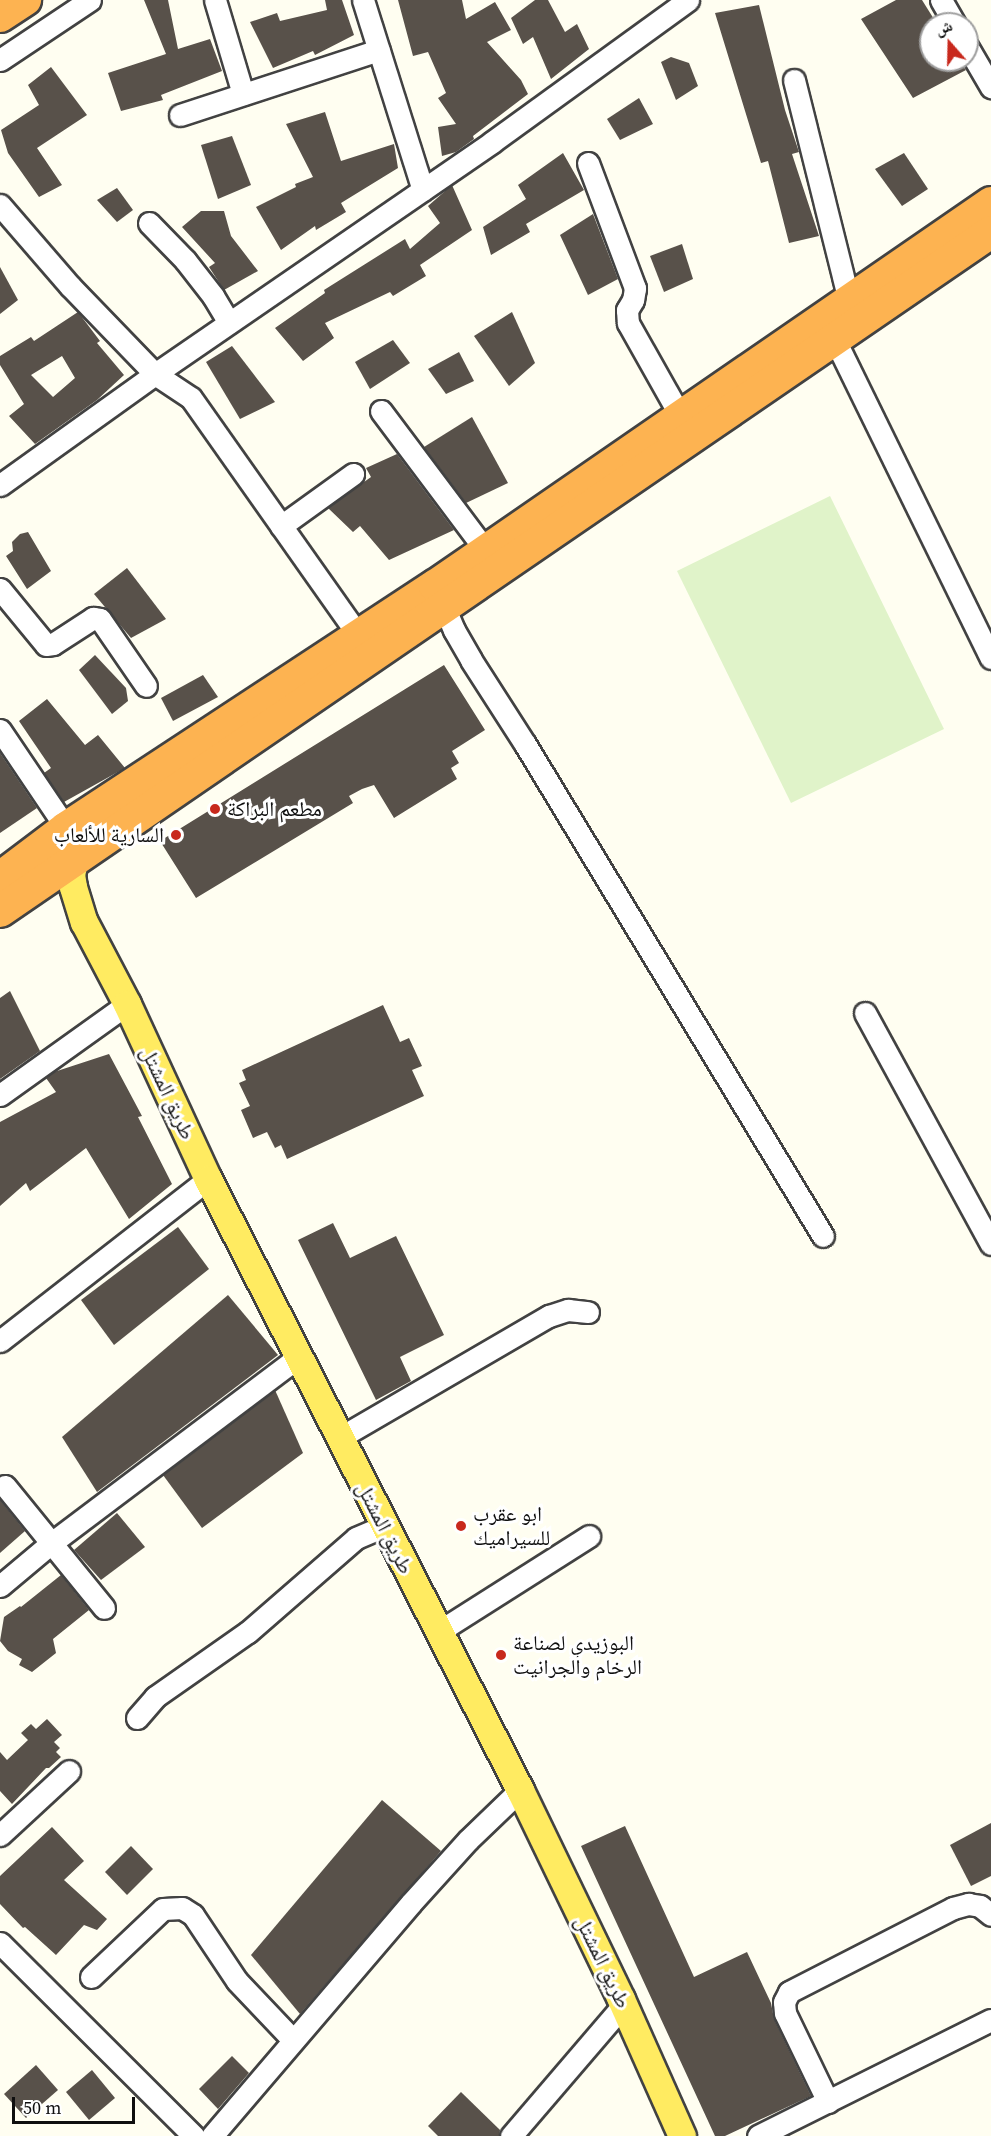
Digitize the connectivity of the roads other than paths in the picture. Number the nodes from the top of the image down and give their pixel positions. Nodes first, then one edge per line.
1 (25, 0) edge
2 (90, 0) edge
3 (215, 0) edge
4 (363, 0) edge
5 (688, 0) edge
6 (0, 16) edge
7 (379, 50) junction
8 (0, 60) edge
9 (979, 66) edge
10 (794, 80) dead end
11 (991, 87) edge
12 (243, 94) junction
13 (180, 115) dead end
14 (588, 163) dead end
15 (423, 190) junction
16 (991, 203) edge
17 (0, 205) edge
18 (149, 224) dead end
19 (991, 232) edge
20 (849, 301) junction
21 (229, 323) junction
22 (835, 340) junction
23 (155, 374) junction
24 (381, 411) dead end
25 (681, 417) junction
26 (353, 474) dead end
27 (0, 486) edge
28 (281, 526) junction
29 (486, 551) junction
30 (0, 589) edge
31 (440, 597) junction
32 (359, 636) junction
33 (991, 658) edge
34 (146, 686) dead end
35 (0, 730) edge
36 (66, 828) junction
37 (75, 858) junction
38 (0, 878) edge
39 (37, 885) junction
40 (0, 911) edge
41 (84, 922) junction
42 (127, 1004) junction
43 (865, 1013) dead end
44 (0, 1095) edge
45 (208, 1179) junction
46 (823, 1236) dead end
47 (991, 1244) edge
48 (588, 1312) dead end
49 (0, 1341) edge
50 (298, 1357) junction
51 (339, 1438) junction
52 (5, 1486) dead end
53 (384, 1526) junction
54 (589, 1536) dead end
55 (50, 1544) junction
56 (0, 1586) edge
57 (104, 1608) dead end
58 (438, 1632) junction
59 (137, 1718) dead end
60 (69, 1771) dead end
61 (520, 1790) junction
62 (0, 1834) edge
63 (991, 1915) edge
64 (0, 1943) edge
65 (91, 1977) dead end
66 (624, 2004) junction
67 (991, 2020) edge
68 (292, 2039) junction
69 (828, 2102) junction
70 (194, 2136) edge
71 (212, 2136) edge
72 (511, 2136) edge
73 (682, 2136) edge
74 (758, 2136) edge

1 - 6 highway
2 - 8 street
3 - 12 street
4 - 7 street
5 - 15 street
7 - 12 street
7 - 15 street
9 - 11 street
10 - 20 street
12 - 13 street
14 - 25 street
15 - 21 street
16 - 20 highway
17 - 23 street
18 - 21 street
19 - 22 highway
20 - 25 highway
21 - 23 street
22 - 31 highway
22 - 33 street
23 - 27 street
23 - 28 street
24 - 29 street
25 - 29 highway
26 - 28 street
28 - 32 street
29 - 31 highway
30 - 34 street
31 - 32 highway
31 - 37 highway
31 - 46 street
32 - 36 highway
35 - 36 street
36 - 38 highway
37 - 39 highway
37 - 41 main road, طريق المشتل
39 - 40 highway
39 - 41 main road, طريق المشتل
41 - 42 main road, طريق المشتل
42 - 44 street
42 - 45 main road, طريق المشتل
43 - 47 street
45 - 49 street
45 - 50 main road, طريق المشتل
48 - 51 street
50 - 51 main road, طريق المشتل
50 - 55 street
51 - 53 main road, طريق المشتل
52 - 55 street
53 - 58 main road, طريق المشتل
53 - 59 street
54 - 58 street
55 - 56 street
55 - 57 street
58 - 61 main road, طريق المشتل
60 - 62 street
61 - 66 main road, طريق المشتل
61 - 68 street
63 - 69 street
64 - 70 street
65 - 68 street
66 - 72 street
66 - 73 main road, طريق المشتل
67 - 69 street
68 - 71 street
69 - 74 street

